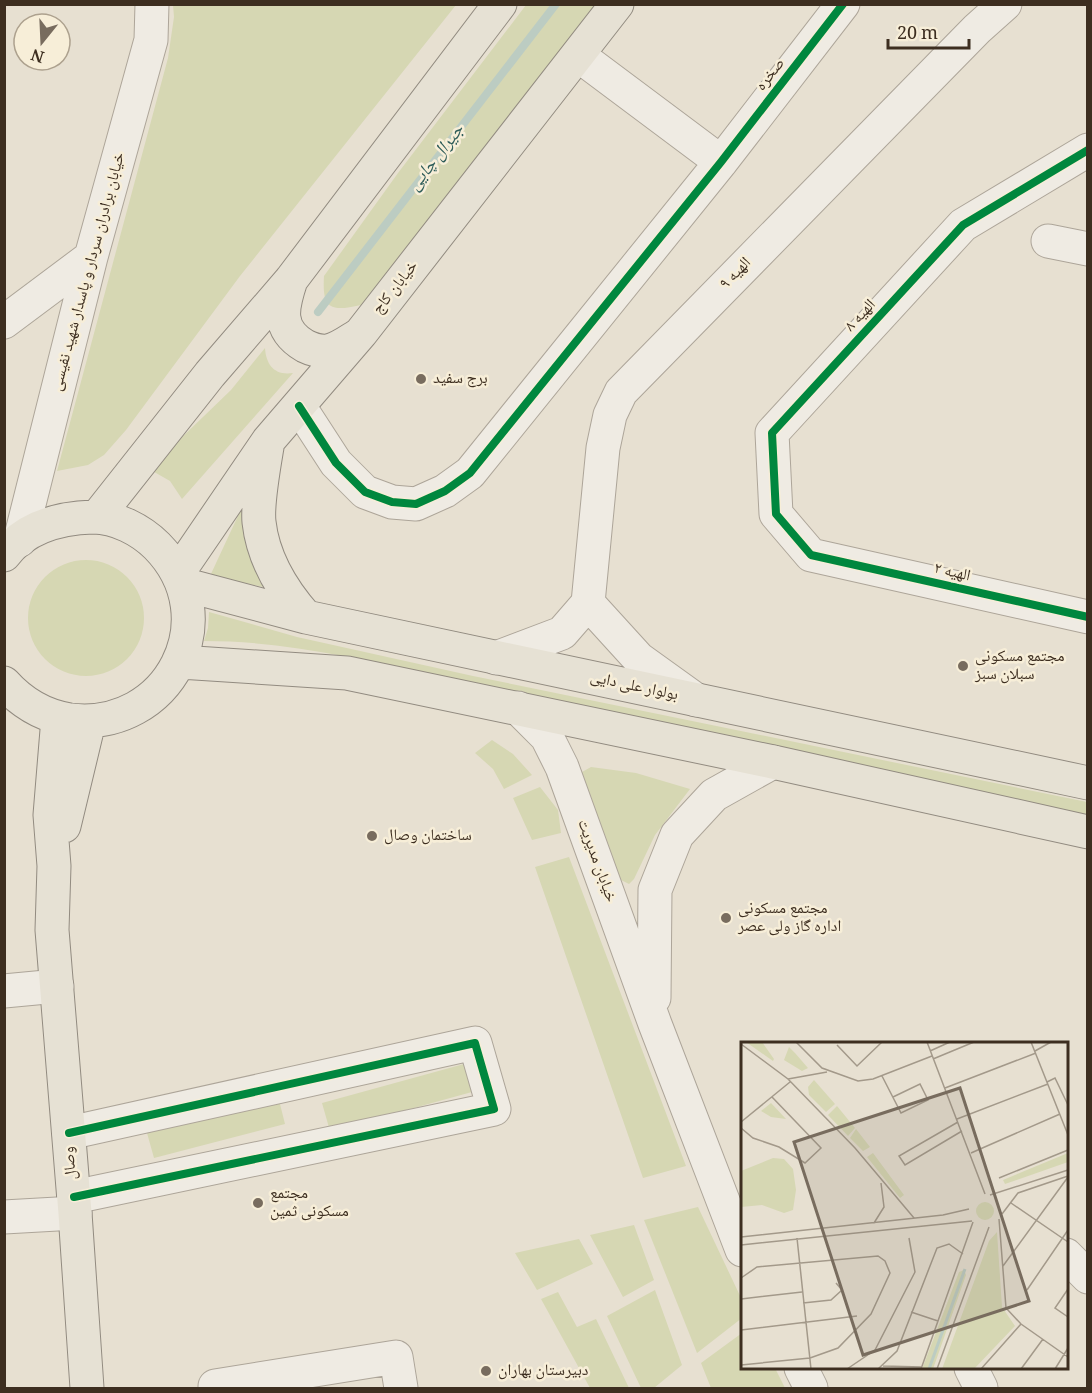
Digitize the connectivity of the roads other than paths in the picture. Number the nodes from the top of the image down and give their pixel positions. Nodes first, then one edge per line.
1 (152, 4) edge
2 (500, 4) edge
3 (617, 4) edge
4 (843, 4) edge
5 (1005, 4) edge
6 (578, 55) junction
7 (1088, 150) edge
8 (721, 162) junction
9 (1048, 241) dead end
10 (1088, 249) edge
11 (91, 257) junction
12 (291, 280) junction
13 (4, 322) edge
14 (361, 333) junction
15 (299, 406) junction
16 (268, 441) junction
17 (97, 517) junction
18 (12, 547) edge
19 (811, 555) joint
20 (180, 579) junction
21 (588, 603) junction
22 (306, 617) junction
23 (1088, 617) edge
24 (496, 658) junction
25 (180, 662) junction
26 (4, 683) edge
27 (696, 700) junction
28 (518, 708) junction
29 (45, 712) edge
30 (773, 762) junction
31 (1088, 783) edge
32 (1088, 832) edge
33 (57, 986) junction
34 (4, 991) edge
35 (655, 1024) junction
36 (69, 1133) junction
37 (75, 1205) junction
38 (4, 1217) edge
39 (741, 1247) edge
40 (1068, 1257) edge
41 (1088, 1278) edge
42 (801, 1369) edge
43 (971, 1369) edge
44 (87, 1389) edge
45 (215, 1389) edge
46 (401, 1389) edge
47 (811, 1389) edge
48 (981, 1389) edge

1 - 11 street, خیابان برادران سردار و پاسدار شهید نفیسی
2 - 12 main road
3 - 6 main road, خیابان کاج
4 - 8 street, صخره
5 - 21 street, الهیه ۹
6 - 8 street
6 - 14 main road, خیابان کاج
7 - 19 street, الهیه ۸
8 - 15 street, صخره
9 - 10 street
11 - 13 street
11 - 18 street, خیابان برادران سردار و پاسدار شهید نفیسی
12 - 14 main road
12 - 17 main road
14 - 15 main road, خیابان کاج
15 - 16 main road, خیابان کاج
16 - 20 main road, خیابان کاج
16 - 22 main road
17 - 18 main road
17 - 20 main road
19 - 23 street, الهیه ۲
20 - 22 main road, بولوار علی دایی
20 - 25 main road
21 - 24 street
21 - 27 street
22 - 24 main road, بولوار علی دایی
24 - 27 main road, بولوار علی دایی
25 - 28 main road
25 - 29 main road
26 - 29 main road
27 - 31 main road, بولوار علی دایی
28 - 30 main road
28 - 35 street, خیابان مدیریت
29 - 33 main road, وصال
30 - 32 main road
30 - 35 street, خیابان مدیریت
33 - 34 street
33 - 36 main road, وصال
35 - 39 street, خیابان مدیریت
36 - 37 main road, وصال
36 - 37 street
37 - 38 street
37 - 44 main road, وصال
40 - 41 street
42 - 47 street
43 - 48 street
45 - 46 street

